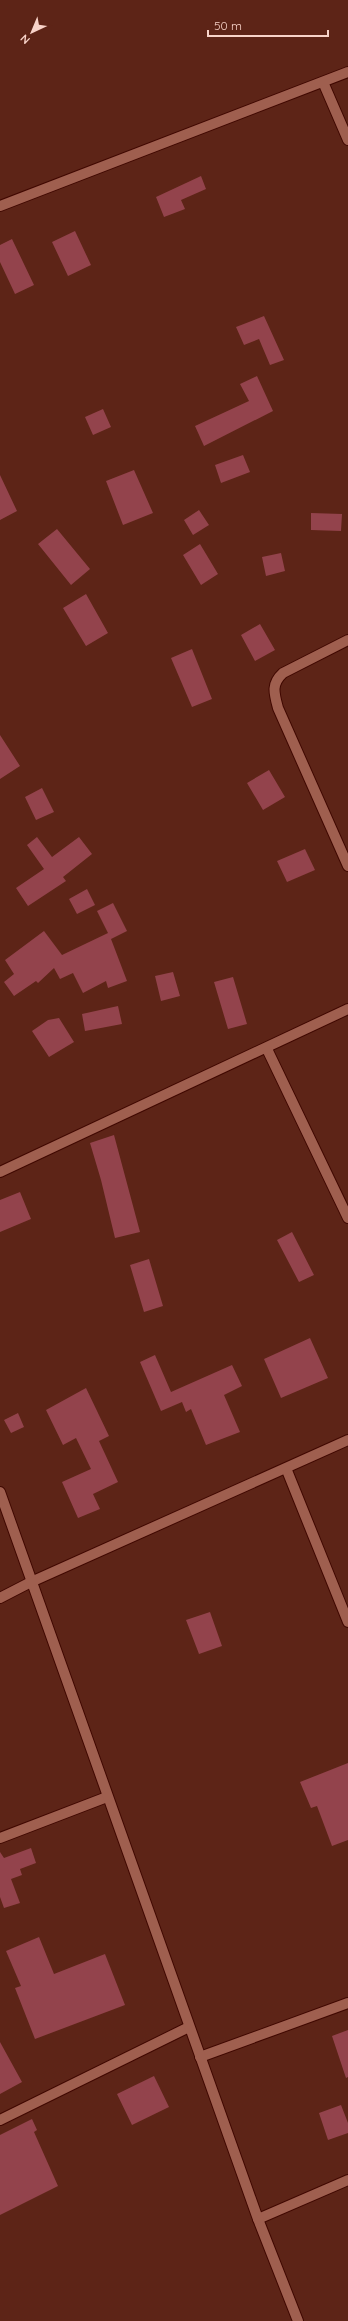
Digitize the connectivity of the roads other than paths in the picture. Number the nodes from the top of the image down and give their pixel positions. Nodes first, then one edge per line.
1 (348, 72) edge
2 (323, 82) junction
3 (348, 140) edge
4 (0, 206) edge
5 (348, 640) edge
6 (348, 866) edge
7 (348, 1009) edge
8 (267, 1048) junction
9 (0, 1172) edge
10 (348, 1218) edge
11 (348, 1440) edge
12 (286, 1468) junction
13 (0, 1492) edge
14 (31, 1582) junction
15 (0, 1598) edge
16 (348, 1622) edge
17 (107, 1797) junction
18 (0, 1838) edge
19 (348, 2003) edge
20 (189, 2027) junction
21 (200, 2057) junction
22 (0, 2120) edge
23 (348, 2180) edge
24 (258, 2219) junction
25 (298, 2321) edge

1 - 2 street
2 - 3 street
2 - 4 street
5 - 6 street
7 - 8 street
8 - 9 street
8 - 10 street
11 - 12 street
12 - 14 street
12 - 16 street
13 - 14 street
14 - 15 street
14 - 17 street
17 - 18 street
17 - 20 street
19 - 21 street
20 - 21 street
20 - 22 street
21 - 24 street
23 - 24 street
24 - 25 street

